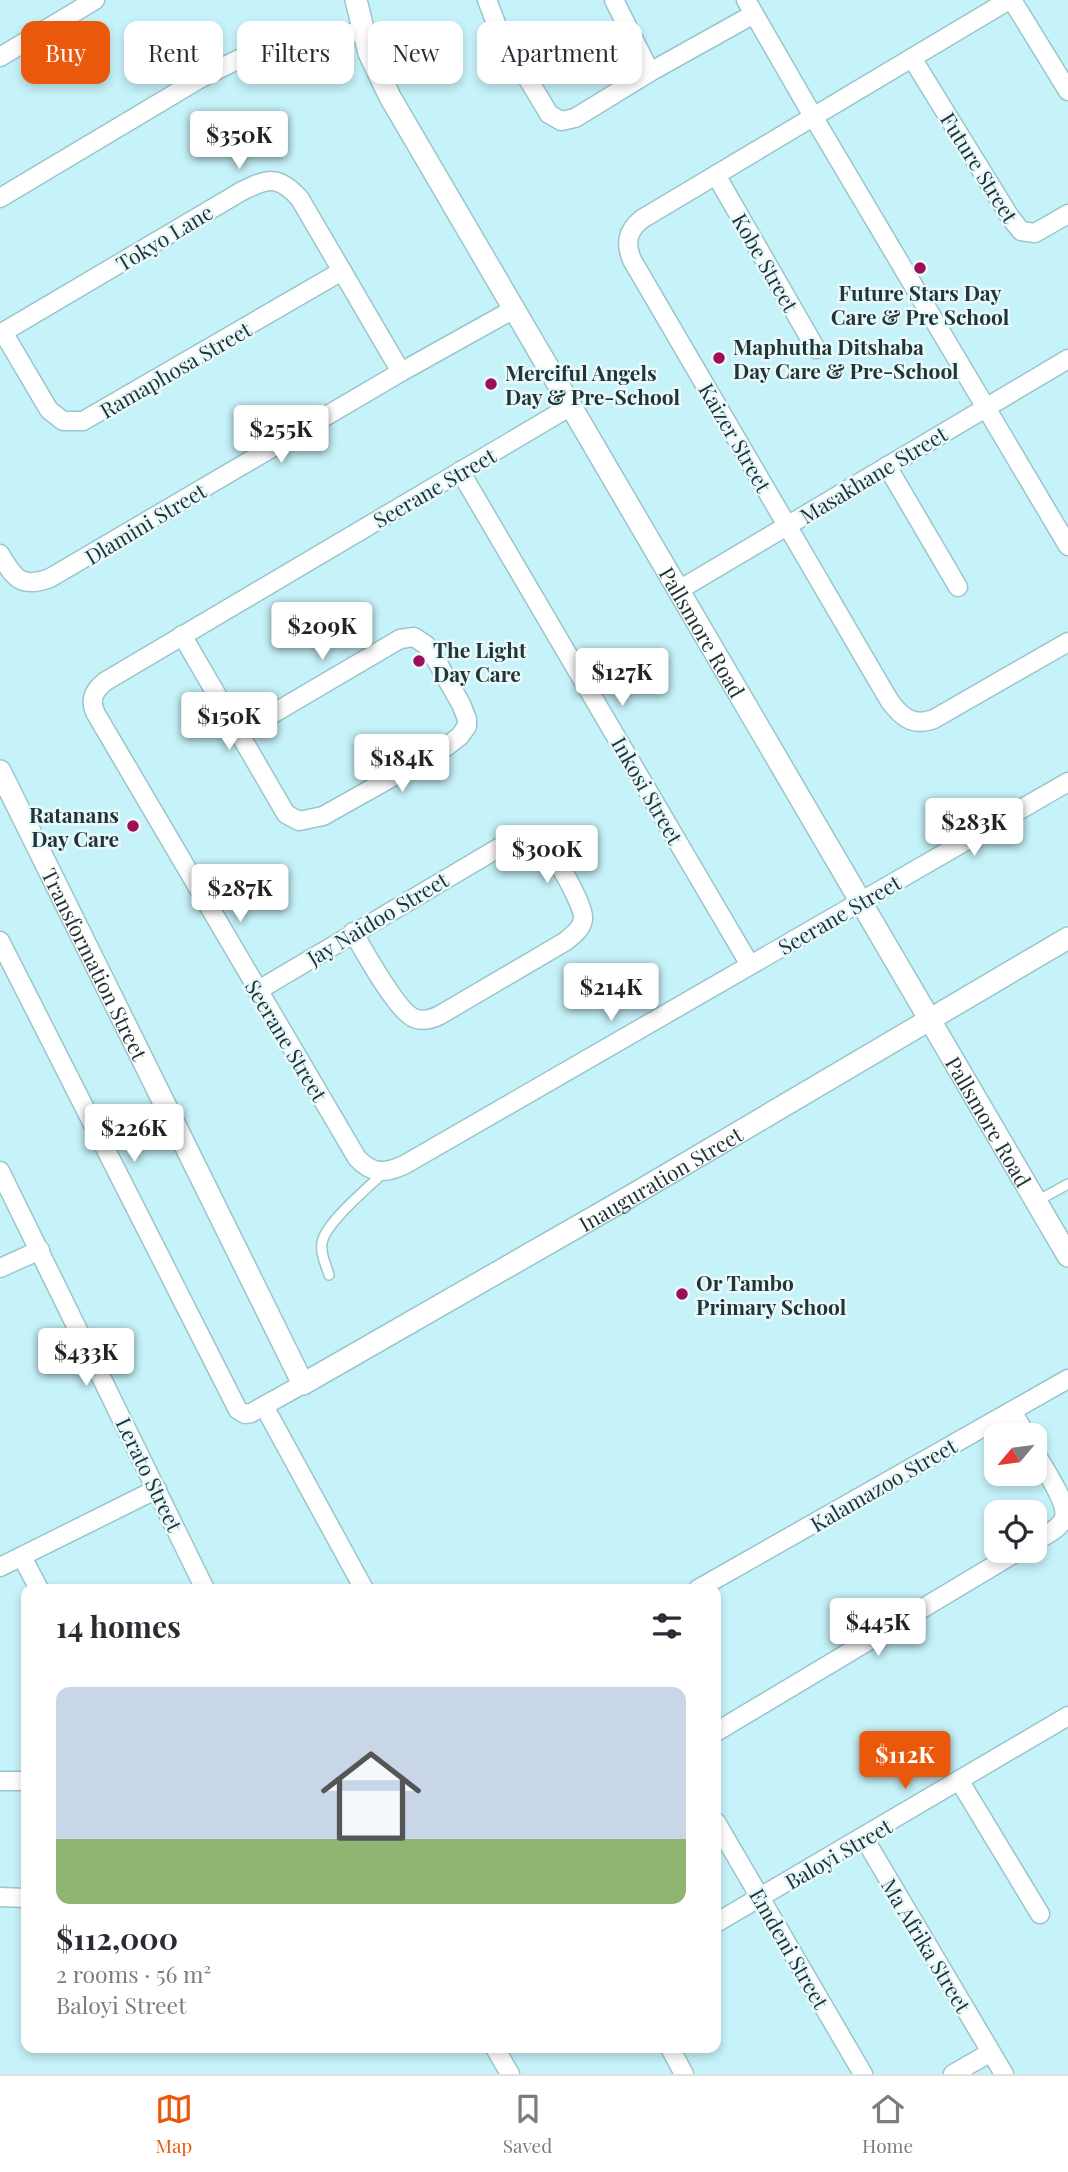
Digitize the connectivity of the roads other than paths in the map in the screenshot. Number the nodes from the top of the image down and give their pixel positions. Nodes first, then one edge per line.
1 (95, 0) edge
2 (356, 0) edge
3 (487, 0) edge
4 (614, 0) edge
5 (1010, 0) edge
6 (750, 7) edge
7 (362, 30) junction
8 (0, 57) edge
9 (912, 58) junction
10 (650, 72) junction
11 (1068, 91) edge
12 (814, 118) junction
13 (716, 175) junction
14 (0, 198) edge
15 (1068, 214) edge
16 (342, 271) junction
17 (514, 309) junction
18 (2, 333) edge
19 (816, 349) dead end
20 (1068, 359) edge
21 (401, 372) junction
22 (986, 405) junction
23 (571, 406) junction
24 (887, 466) junction
25 (460, 471) junction
26 (789, 526) junction
27 (1068, 546) edge
28 (0, 554) edge
29 (958, 587) dead end
30 (679, 590) junction
31 (182, 635) junction
32 (1068, 642) edge
33 (240, 733) junction
34 (0, 772) edge
35 (1068, 782) edge
36 (861, 901) junction
37 (353, 932) junction
38 (0, 941) edge
39 (1066, 944) edge
40 (750, 965) junction
41 (257, 991) junction
42 (929, 1019) junction
43 (0, 1171) edge
44 (383, 1172) junction
45 (1068, 1184) edge
46 (1036, 1202) junction
47 (40, 1250) junction
48 (1068, 1256) edge
49 (0, 1268) edge
50 (330, 1275) dead end
51 (1068, 1379) edge
52 (303, 1384) junction
53 (256, 1410) junction
54 (1012, 1411) junction
55 (1019, 1423) edge
56 (1047, 1474) edge
57 (157, 1489) junction
58 (1047, 1534) edge
59 (22, 1557) junction
60 (998, 1563) edge
61 (0, 1567) edge
62 (36, 1584) edge
63 (203, 1584) edge
64 (361, 1584) edge
65 (707, 1584) edge
66 (1066, 1723) edge
67 (721, 1729) edge
68 (960, 1780) junction
69 (0, 1781) edge
70 (21, 1781) edge
71 (721, 1830) edge
72 (864, 1838) junction
73 (0, 1897) edge
74 (21, 1898) edge
75 (761, 1898) junction
76 (1040, 1914) dead end
77 (721, 1920) edge
78 (991, 2052) junction
79 (498, 2053) edge
80 (673, 2053) edge
81 (510, 2074) edge
82 (684, 2074) edge
83 (863, 2074) edge
84 (953, 2074) edge
85 (1003, 2074) edge

1 - 8 street
2 - 7 street, Pallsmore Road
3 - 10 street
4 - 10 street
5 - 9 street, Kaizer Street
5 - 11 street
6 - 10 street
6 - 12 street
7 - 14 street
7 - 17 street, Pallsmore Road
9 - 12 street, Kaizer Street
9 - 15 street, Future Street
12 - 13 street, Kaizer Street
12 - 22 street
13 - 19 street, Kobe Street
13 - 26 street, Kaizer Street
16 - 18 street, Ramaphosa Street
16 - 18 street, Tokyo Lane
16 - 21 street, Tokyo Lane
17 - 21 street, Dlamini Street
17 - 23 street, Pallsmore Road
20 - 22 street, Masakhane Street
21 - 28 street, Dlamini Street
22 - 24 street, Masakhane Street
22 - 27 street
23 - 25 street, Seerane Street
23 - 30 street, Pallsmore Road
24 - 26 street, Masakhane Street
24 - 29 street
25 - 31 street, Seerane Street
25 - 40 street, Inkosi Street
26 - 30 street, Masakhane Street
26 - 32 street, Kaizer Street
30 - 36 street, Pallsmore Road
31 - 33 street
31 - 41 street, Seerane Street
33 - 33 street
34 - 52 street, Transformation Street
35 - 36 street, Seerane Street
36 - 40 street, Seerane Street
36 - 42 street, Pallsmore Road
37 - 37 street, Jay Naidoo Street
37 - 41 street, Jay Naidoo Street
38 - 53 street
39 - 42 street, Inauguration Street
40 - 44 street, Seerane Street
41 - 44 street, Seerane Street
42 - 46 street, Pallsmore Road
42 - 52 street, Inauguration Street
43 - 47 street, Lerato Street
44 - 50 lane
45 - 46 lane
46 - 48 street, Pallsmore Road
47 - 49 street
47 - 57 street, Lerato Street
51 - 54 street, Kalamazoo Street
52 - 53 street, Inauguration Street
53 - 64 street
54 - 55 street
54 - 65 street, Kalamazoo Street
56 - 58 street
57 - 59 street
57 - 63 street, Lerato Street
59 - 61 street
59 - 62 street
60 - 67 street
66 - 68 street, Baloyi Street
68 - 72 street, Baloyi Street
68 - 76 street
69 - 70 street
71 - 75 street, Emdeni Street
72 - 75 street, Baloyi Street
72 - 78 street, Ma Afrika Street
73 - 74 street
75 - 77 street, Baloyi Street
75 - 83 street, Emdeni Street
78 - 84 street
78 - 85 street, Ma Afrika Street
79 - 81 street
80 - 82 street

